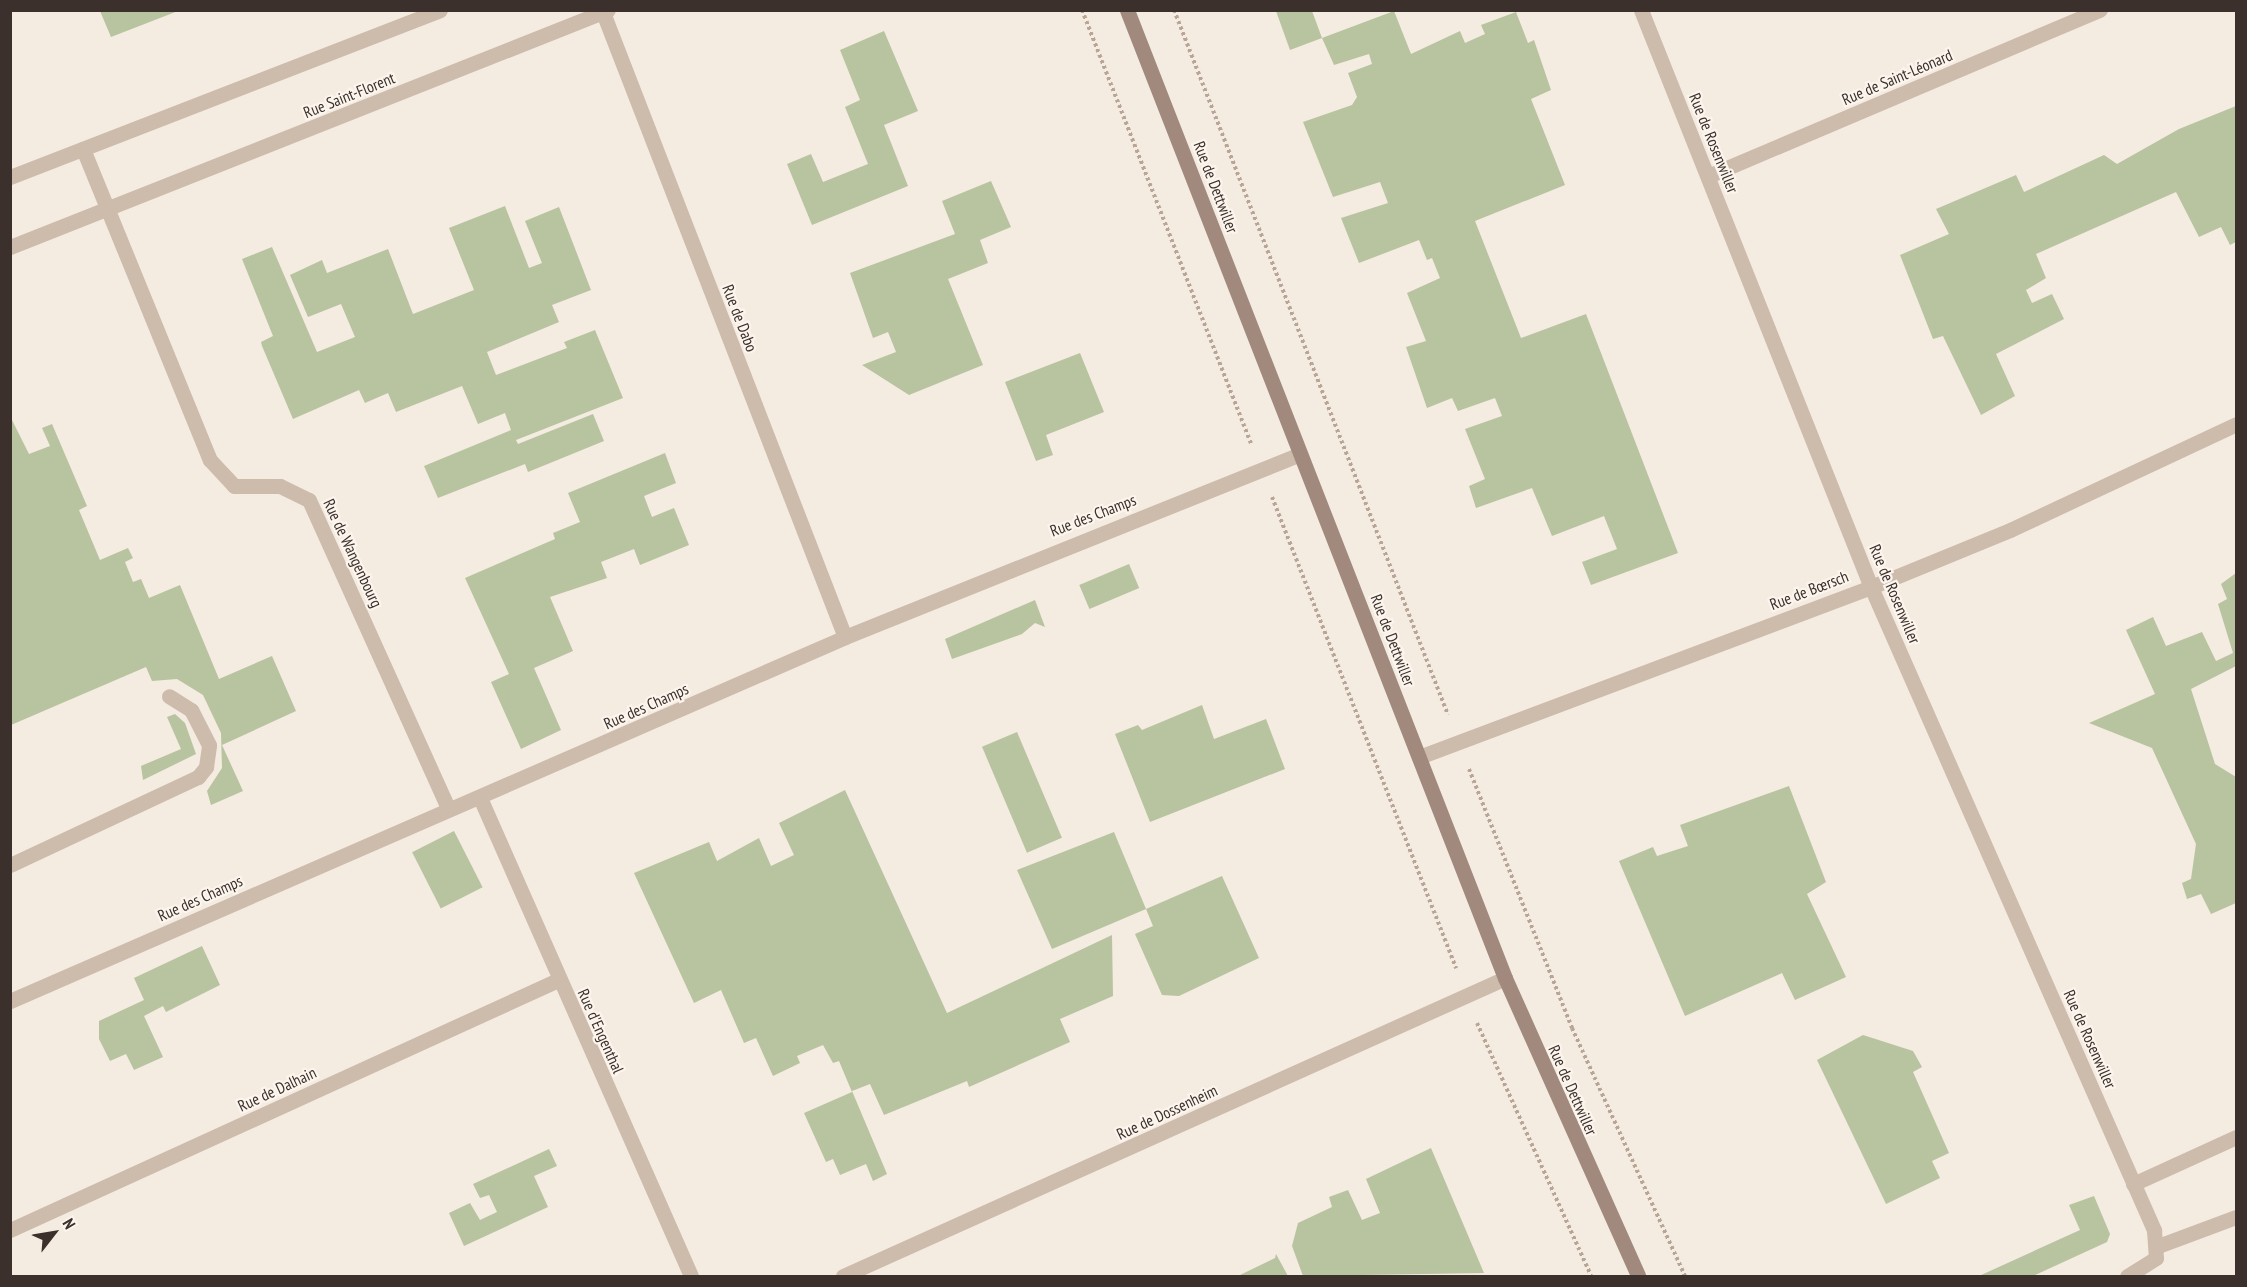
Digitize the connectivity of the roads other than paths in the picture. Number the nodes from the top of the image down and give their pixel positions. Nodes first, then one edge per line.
1 (440, 10) edge
2 (1127, 10) edge
3 (1641, 10) edge
4 (2100, 10) edge
5 (604, 11) edge
6 (83, 149) junction
7 (1708, 176) junction
8 (10, 177) edge
9 (109, 210) junction
10 (10, 247) edge
11 (2236, 424) edge
12 (1300, 453) junction
13 (1870, 587) junction
14 (845, 637) junction
15 (169, 696) dead end
16 (1419, 757) junction
17 (481, 800) junction
18 (448, 808) junction
19 (10, 865) edge
20 (1505, 978) junction
21 (558, 980) junction
22 (10, 1001) edge
23 (2236, 1137) edge
24 (2133, 1184) junction
25 (2236, 1217) edge
26 (10, 1230) edge
27 (2158, 1246) junction
28 (691, 1276) edge
29 (843, 1276) edge
30 (1638, 1276) edge
31 (2127, 1276) edge

1 - 6 street
2 - 12 main road, Rue de Dettwiller
3 - 7 street, Rue de Rosenwiller
4 - 7 street, Rue de Saint-Léonard
5 - 9 street, Rue Saint-Florent
5 - 14 street, Rue de Dabo
6 - 8 street
6 - 9 street
7 - 13 street, Rue de Rosenwiller
9 - 10 street, Rue Saint-Florent
9 - 18 street, Rue de Wangenbourg
11 - 13 street, Rue de Bœrsch
12 - 14 street, Rue des Champs
12 - 16 main road, Rue de Dettwiller
13 - 16 street, Rue de Bœrsch
13 - 24 street, Rue de Rosenwiller
14 - 17 street, Rue des Champs
15 - 19 street
16 - 20 main road, Rue de Dettwiller
17 - 18 street, Rue des Champs
17 - 21 street, Rue d'Engenthal
18 - 22 street, Rue des Champs
20 - 29 street, Rue de Dossenheim
20 - 30 main road, Rue de Dettwiller
21 - 26 street, Rue de Dalhain
21 - 28 street, Rue d'Engenthal
23 - 24 street
24 - 27 street, Rue de Rosenwiller
25 - 27 street
27 - 31 street

